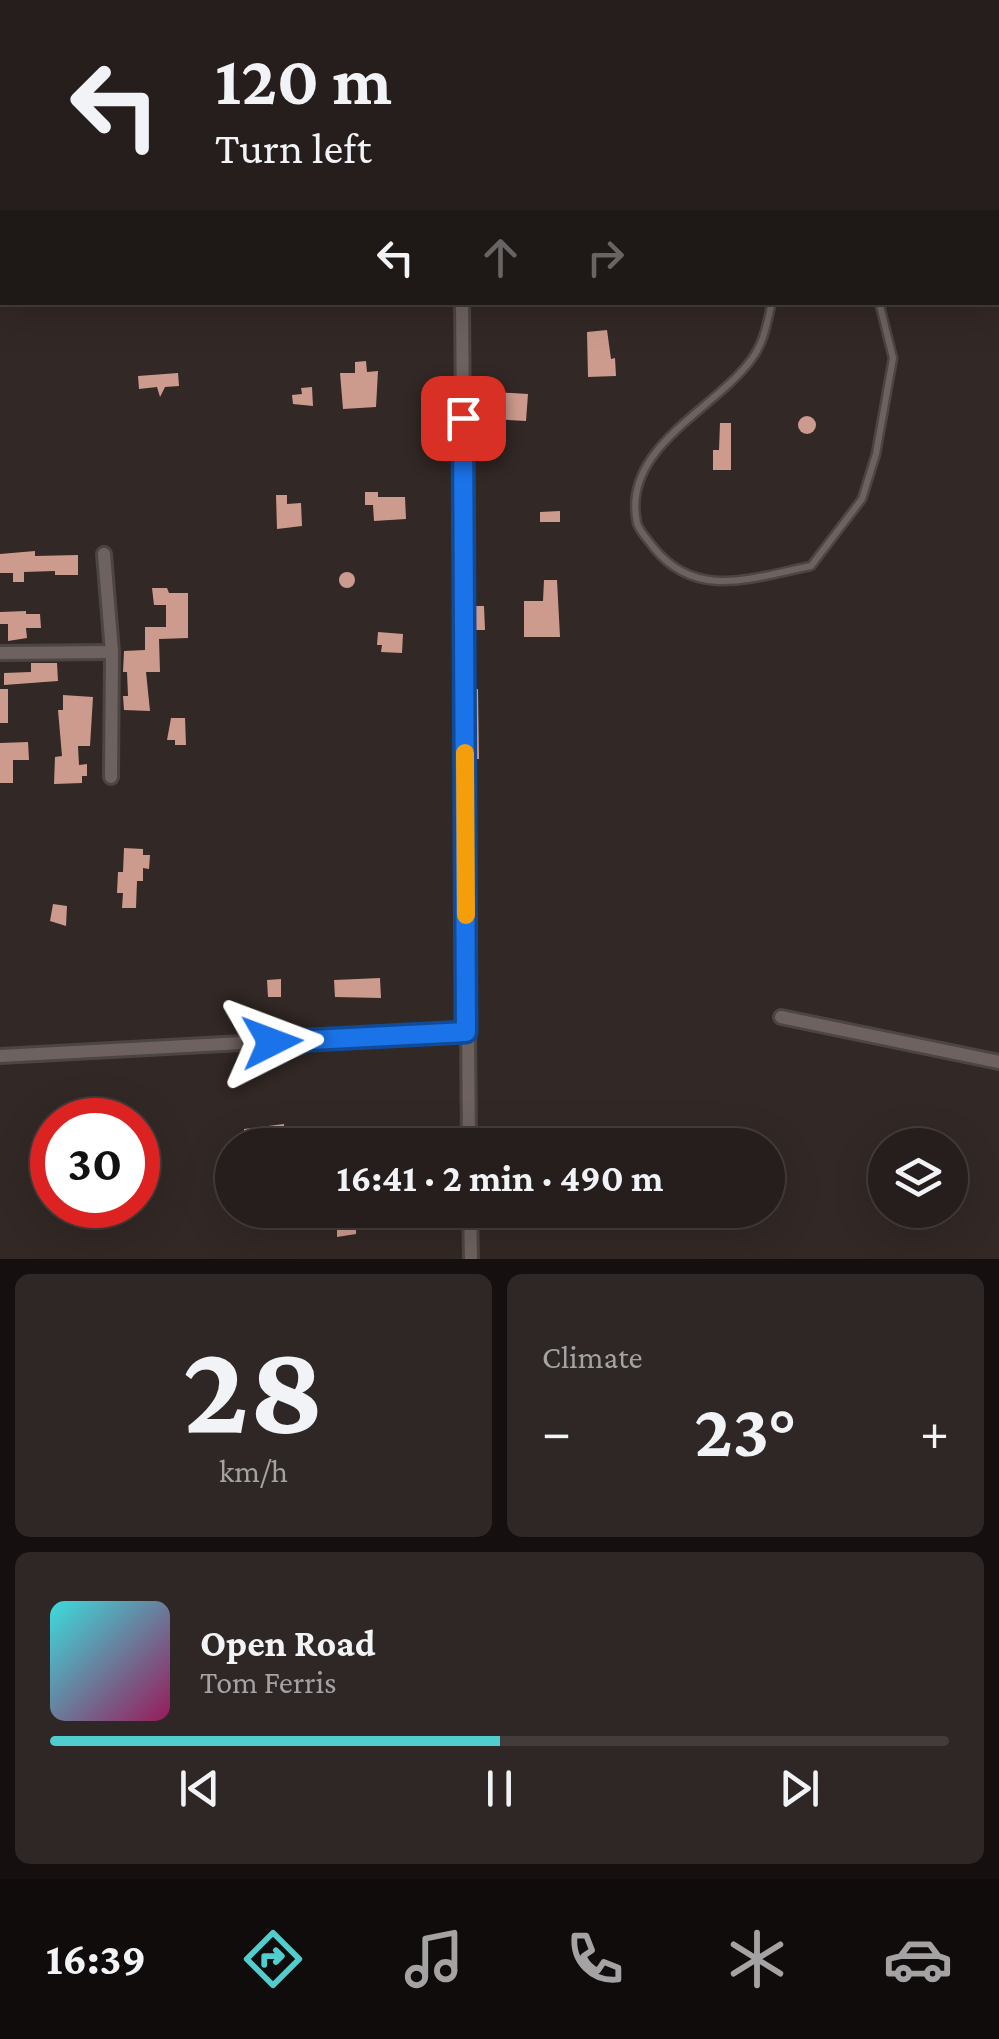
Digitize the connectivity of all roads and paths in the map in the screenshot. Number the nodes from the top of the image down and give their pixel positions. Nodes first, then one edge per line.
1 (462, 305) edge
2 (771, 305) edge
3 (880, 305) edge
4 (104, 554) dead end
5 (112, 652) junction
6 (0, 653) edge
7 (111, 777) dead end
8 (781, 1018) dead end
9 (466, 1032) junction
10 (0, 1056) edge
11 (999, 1062) edge
12 (468, 1128) edge
13 (470, 1228) edge
14 (471, 1259) edge

1 - 9 street
2 - 3 lane
4 - 5 street
5 - 6 street
5 - 7 street
8 - 11 street
9 - 10 street
9 - 12 street
13 - 14 street

